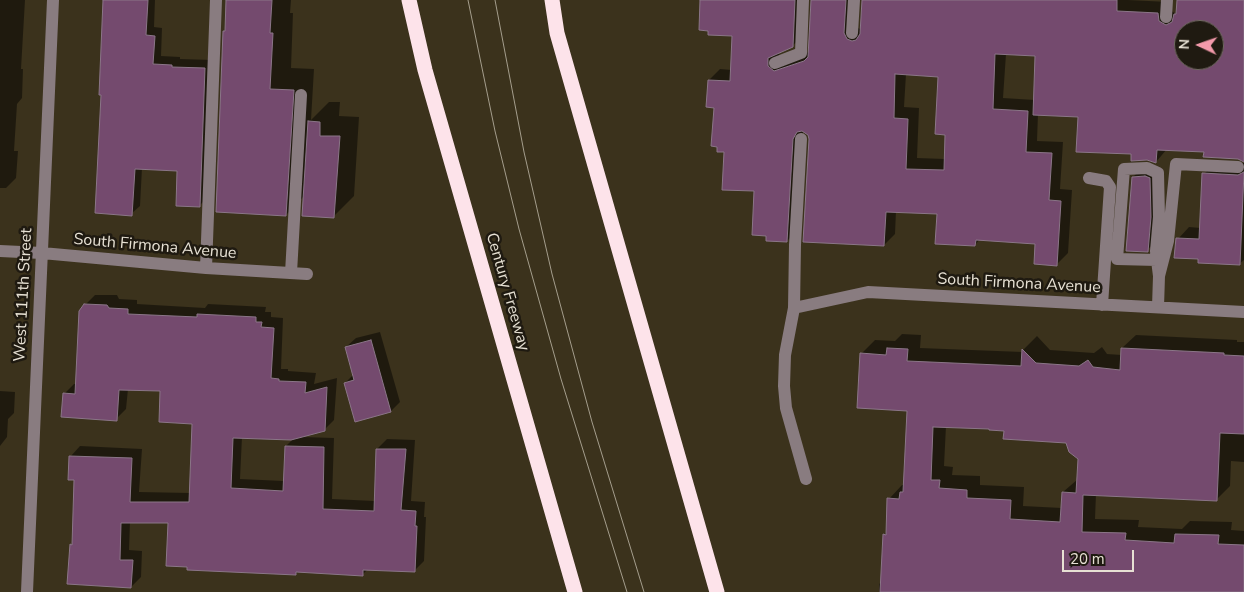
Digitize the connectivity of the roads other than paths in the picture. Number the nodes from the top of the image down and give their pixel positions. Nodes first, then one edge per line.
1 (53, 0) edge
2 (216, 0) edge
3 (410, 0) edge
4 (552, 0) edge
5 (803, 0) edge
6 (854, 0) edge
7 (1167, 0) edge
8 (1166, 17) dead end
9 (852, 33) dead end
10 (775, 63) dead end
11 (301, 95) dead end
12 (801, 139) dead end
13 (1238, 167) dead end
14 (1089, 178) dead end
15 (0, 251) edge
16 (42, 253) junction
17 (1158, 260) junction
18 (206, 268) junction
19 (290, 273) junction
20 (307, 274) dead end
21 (1159, 276) junction
22 (1102, 305) junction
23 (794, 308) junction
24 (1158, 308) junction
25 (1244, 312) edge
26 (806, 479) dead end
27 (27, 592) edge
28 (575, 592) edge
29 (717, 592) edge

1 - 16 street, West 111th Street
2 - 18 street
3 - 28 highway, Century Freeway
4 - 29 highway
5 - 10 street
6 - 9 street
7 - 8 street
11 - 19 street
12 - 23 street
13 - 21 street
14 - 22 street
15 - 16 street, South Firmona Avenue
16 - 18 street, South Firmona Avenue
16 - 27 street, West 111th Street
17 - 17 street
17 - 21 street
18 - 19 street, South Firmona Avenue
19 - 20 street, South Firmona Avenue
21 - 24 street
22 - 23 street, South Firmona Avenue
22 - 24 street, South Firmona Avenue
23 - 26 street
24 - 25 street, South Firmona Avenue

